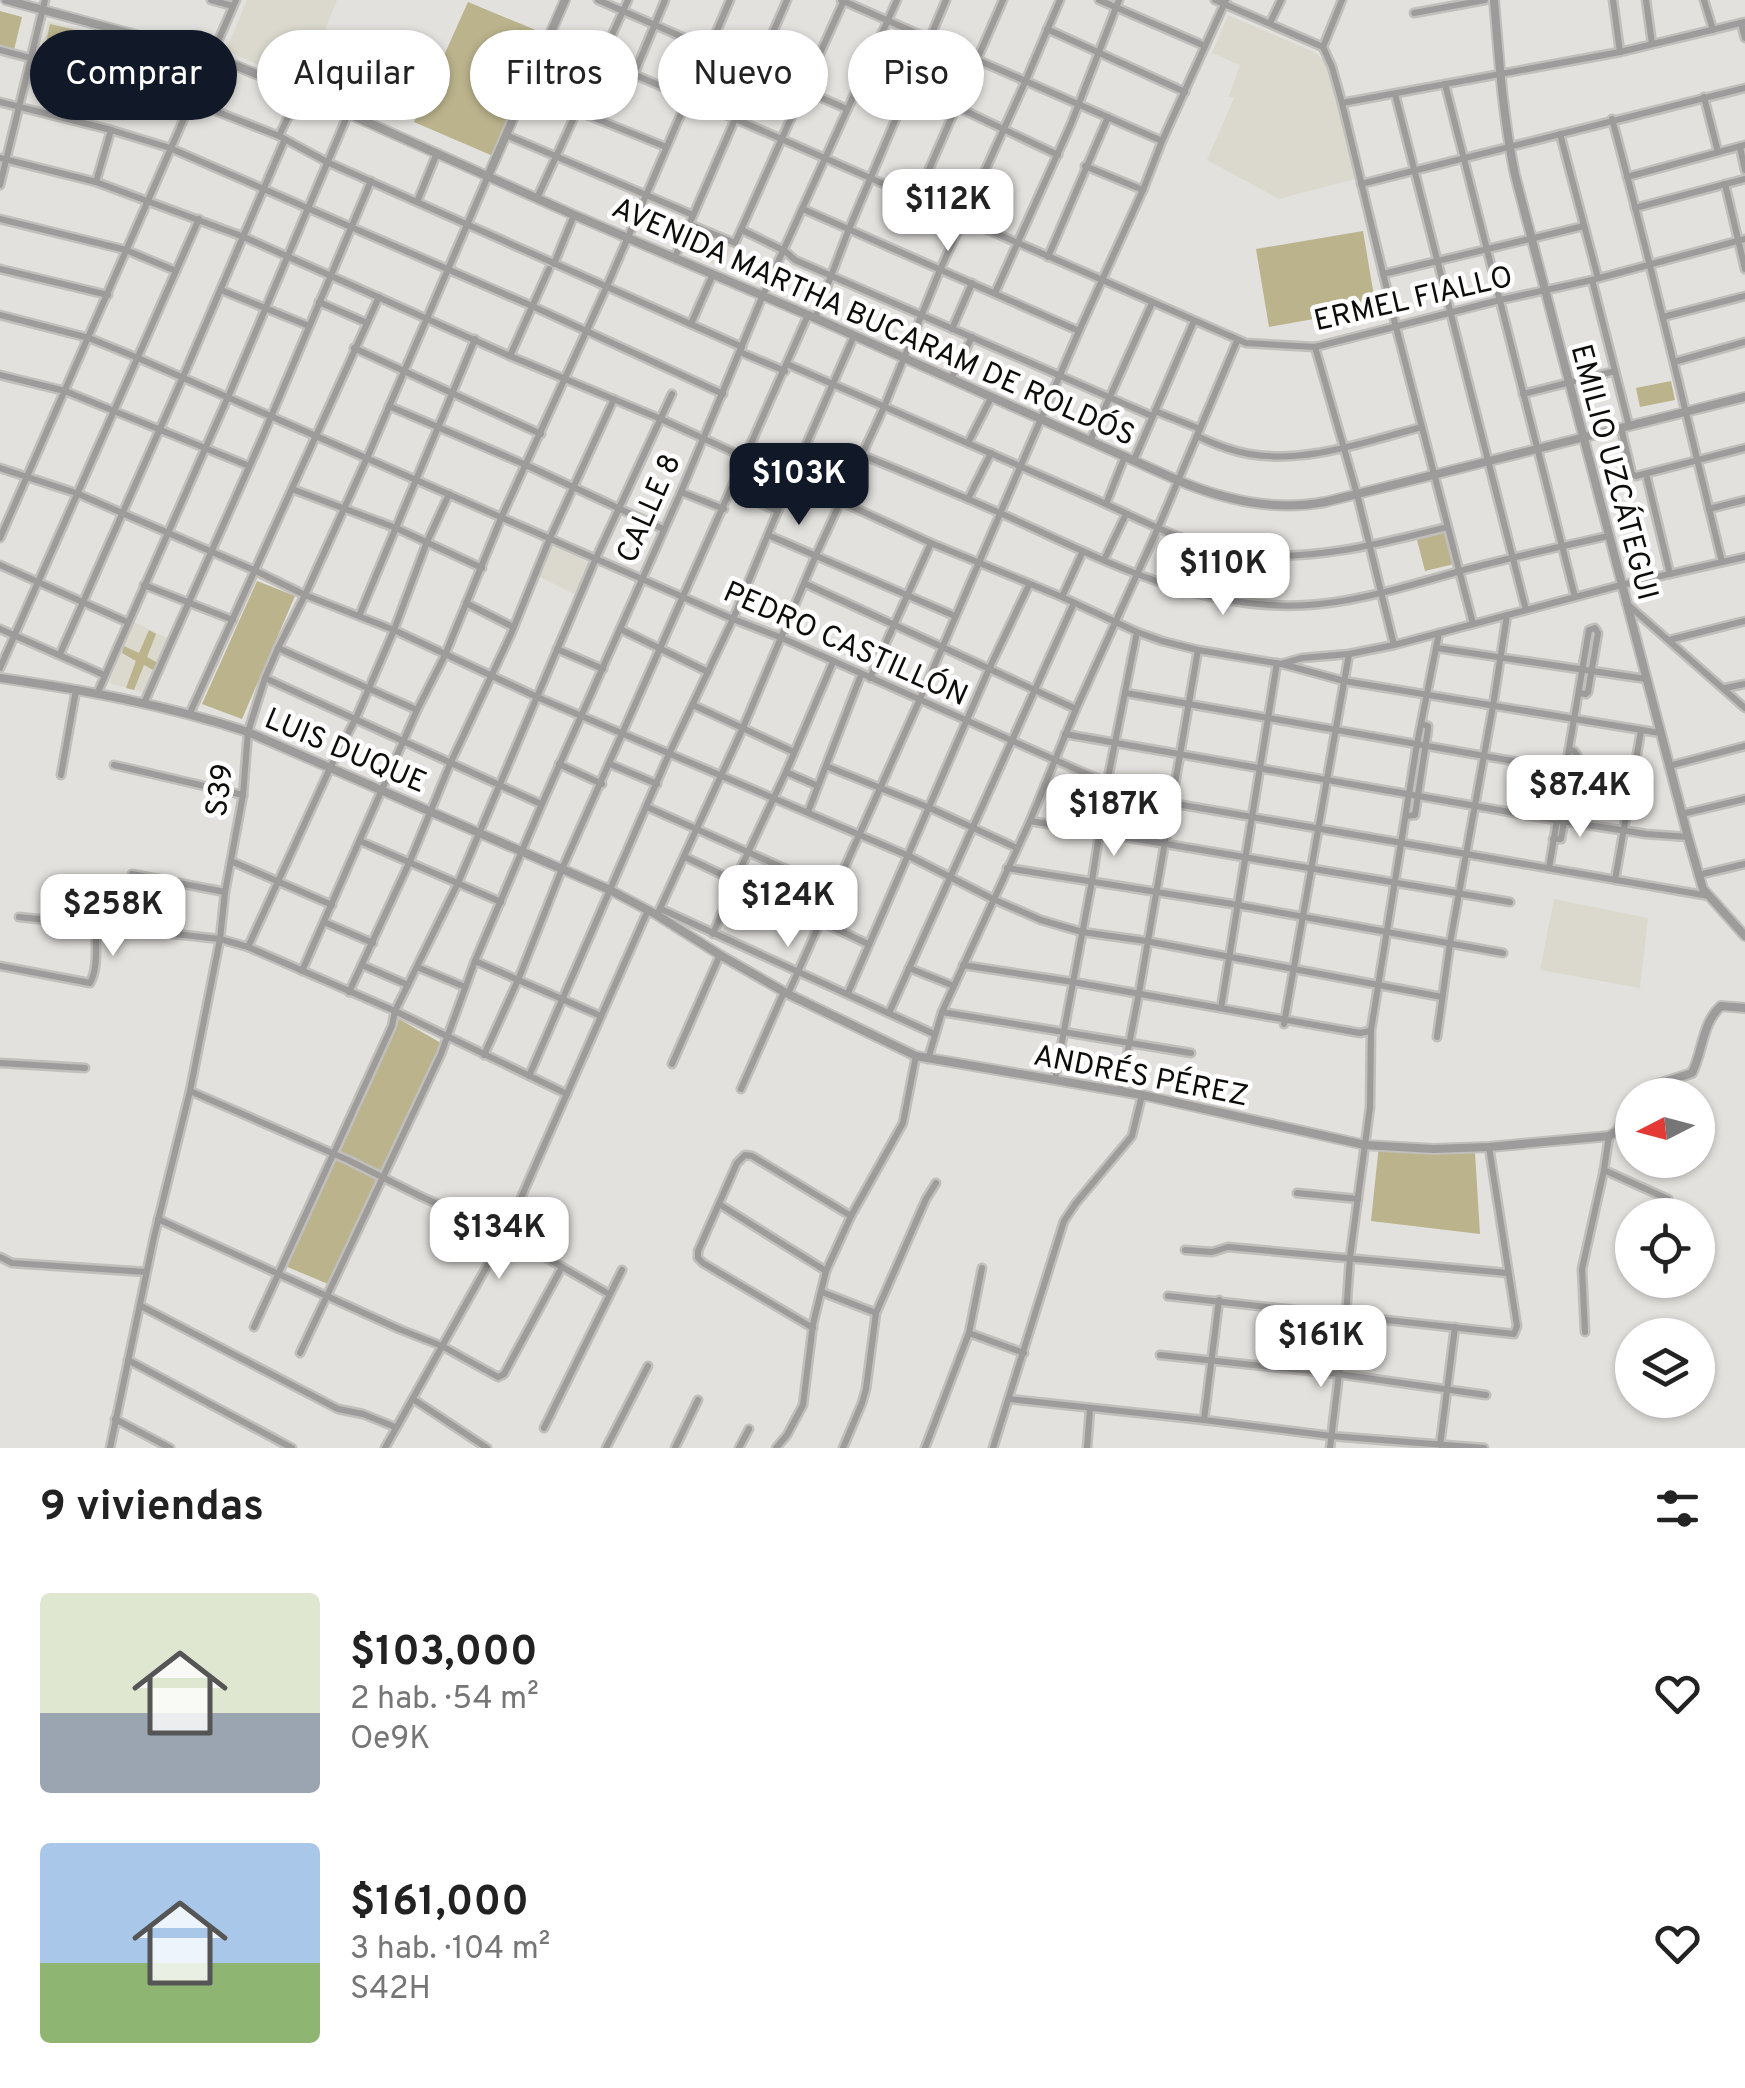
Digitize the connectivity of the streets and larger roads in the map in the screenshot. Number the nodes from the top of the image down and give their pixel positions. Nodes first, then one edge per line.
1 (6, 0) edge
2 (211, 0) edge
3 (565, 0) edge
4 (598, 0) edge
5 (628, 0) edge
6 (665, 0) edge
7 (730, 0) edge
8 (787, 0) edge
9 (843, 0) edge
10 (896, 0) edge
11 (946, 0) edge
12 (1002, 0) edge
13 (1060, 0) edge
14 (1099, 0) edge
15 (1215, 0) edge
16 (1280, 0) edge
17 (1342, 0) edge
18 (1484, 0) edge
19 (1494, 0) edge
20 (1613, 0) edge
21 (1646, 0) edge
22 (1704, 0) edge
23 (1226, 2) edge
24 (234, 3) edge
25 (1118, 4) edge
26 (44, 5) edge
27 (623, 11) junction
28 (1414, 13) dead end
29 (888, 20) junction
30 (1743, 22) edge
31 (1270, 23) junction
32 (654, 24) junction
33 (1047, 29) junction
34 (38, 30) edge
35 (127, 30) edge
36 (222, 30) edge
37 (552, 30) edge
38 (615, 30) edge
39 (668, 30) edge
40 (717, 30) edge
41 (773, 30) edge
42 (911, 30) edge
43 (933, 30) edge
44 (1713, 30) junction
45 (828, 36) edge
46 (1745, 38) edge
47 (984, 44) edge
48 (1652, 44) junction
49 (1205, 46) junction
50 (1323, 47) junction
51 (0, 50) edge
52 (1100, 52) junction
53 (1620, 52) junction
54 (30, 58) edge
55 (984, 62) edge
56 (638, 64) edge
57 (30, 65) edge
58 (1500, 75) junction
59 (1026, 80) junction
60 (1444, 84) junction
61 (1745, 88) edge
62 (1185, 92) junction
63 (1395, 94) junction
64 (1704, 97) junction
65 (828, 100) edge
66 (0, 102) edge
67 (1342, 103) junction
68 (1078, 104) junction
69 (18, 107) junction
70 (847, 108) junction
71 (1108, 117) junction
72 (237, 119) edge
73 (182, 120) edge
74 (289, 120) edge
75 (345, 120) edge
76 (362, 120) edge
77 (511, 120) edge
78 (574, 120) edge
79 (598, 120) edge
80 (678, 120) edge
81 (733, 120) edge
82 (739, 120) edge
83 (792, 120) edge
84 (895, 120) edge
85 (952, 120) edge
86 (983, 120) edge
87 (1612, 120) junction
88 (111, 130) junction
89 (1004, 130) junction
90 (505, 134) junction
91 (1560, 134) junction
92 (282, 138) junction
93 (783, 139) junction
94 (1162, 141) junction
95 (1743, 146) edge
96 (666, 147) junction
97 (170, 148) junction
98 (1510, 148) junction
99 (1718, 152) junction
100 (438, 153) junction
101 (1058, 155) junction
102 (557, 156) junction
103 (825, 157) junction
104 (1463, 158) junction
105 (3, 159) edge
106 (327, 162) junction
107 (1085, 166) junction
108 (1414, 170) junction
109 (1745, 170) edge
110 (488, 176) junction
111 (1627, 177) junction
112 (1745, 178) edge
113 (871, 179) junction
114 (371, 181) junction
115 (96, 182) junction
116 (0, 184) edge
117 (1361, 184) junction
118 (1725, 184) junction
119 (264, 189) junction
120 (1143, 190) junction
121 (645, 194) junction
122 (538, 198) junction
123 (916, 199) junction
124 (148, 200) junction
125 (417, 202) junction
126 (308, 208) junction
127 (1635, 208) junction
128 (803, 209) junction
129 (574, 214) junction
130 (0, 219) edge
131 (199, 219) junction
132 (691, 220) junction
133 (963, 220) junction
134 (352, 226) junction
135 (467, 226) junction
136 (1584, 226) junction
137 (849, 229) junction
138 (742, 230) junction
139 (627, 237) junction
140 (244, 238) junction
141 (1531, 239) junction
142 (1742, 240) edge
143 (1018, 244) junction
144 (1486, 249) junction
145 (126, 250) junction
146 (784, 251) junction
147 (287, 257) junction
148 (676, 257) junction
149 (1048, 257) junction
150 (1437, 260) junction
151 (1648, 266) junction
152 (551, 267) junction
153 (0, 269) edge
154 (1745, 269) edge
155 (176, 270) junction
156 (448, 270) junction
157 (940, 270) junction
158 (713, 274) junction
159 (1383, 274) junction
160 (330, 276) junction
161 (832, 276) junction
162 (1595, 279) junction
163 (972, 282) junction
164 (1102, 282) junction
165 (607, 286) junction
166 (221, 290) junction
167 (1545, 291) junction
168 (995, 293) junction
169 (108, 295) junction
170 (763, 295) junction
171 (1745, 296) edge
172 (379, 297) junction
173 (1500, 300) junction
174 (319, 302) junction
175 (1152, 303) junction
176 (532, 306) junction
177 (266, 308) junction
178 (1450, 312) junction
179 (0, 315) edge
180 (812, 316) junction
181 (922, 316) junction
182 (1663, 316) junction
183 (427, 319) junction
184 (1194, 321) junction
185 (367, 323) junction
186 (691, 324) junction
187 (309, 326) junction
188 (1396, 327) junction
189 (952, 329) junction
190 (586, 331) junction
191 (1079, 331) junction
192 (854, 336) junction
193 (972, 337) junction
194 (89, 338) junction
195 (475, 339) junction
196 (1237, 341) junction
197 (1745, 342) edge
198 (1315, 347) junction
199 (354, 348) junction
200 (741, 349) junction
201 (510, 356) junction
202 (138, 358) junction
203 (905, 358) junction
204 (1674, 362) junction
205 (786, 367) junction
206 (1615, 371) junction
207 (404, 372) junction
208 (0, 375) edge
209 (1059, 376) junction
210 (184, 377) junction
211 (951, 379) junction
212 (565, 380) junction
213 (1568, 382) junction
214 (834, 385) junction
215 (65, 391) junction
216 (452, 394) junction
217 (672, 394) dead end
218 (724, 394) junction
219 (1523, 394) junction
220 (228, 397) junction
221 (1745, 397) edge
222 (990, 398) junction
223 (1109, 398) junction
224 (614, 399) junction
225 (388, 406) junction
226 (884, 408) junction
227 (114, 411) junction
228 (1684, 412) junction
229 (1154, 413) junction
230 (271, 415) junction
231 (660, 419) junction
232 (1041, 420) junction
233 (438, 426) junction
234 (1422, 426) junction
235 (1625, 427) junction
236 (160, 430) junction
237 (1198, 433) junction
238 (541, 434) junction
239 (315, 435) junction
240 (1582, 438) junction
241 (702, 439) junction
242 (1090, 441) junction
243 (968, 443) junction
244 (204, 448) junction
245 (1344, 448) junction
246 (1537, 448) junction
247 (1745, 448) edge
248 (991, 453) junction
249 (862, 455) junction
250 (366, 458) junction
251 (746, 458) junction
252 (1130, 458) junction
253 (1696, 461) junction
254 (1488, 462) junction
255 (526, 465) junction
256 (249, 466) junction
257 (1021, 467) junction
258 (0, 468) edge
259 (1435, 474) junction
260 (1646, 474) junction
261 (28, 476) junction
262 (416, 478) junction
263 (791, 479) junction
264 (1177, 480) junction
265 (572, 488) junction
266 (292, 489) junction
267 (732, 491) junction
268 (681, 492) junction
269 (76, 494) junction
270 (449, 494) junction
271 (1357, 494) junction
272 (968, 498) junction
273 (1745, 500) edge
274 (840, 501) junction
275 (1106, 504) junction
276 (344, 508) junction
277 (618, 508) junction
278 (1709, 509) junction
279 (724, 510) junction
280 (778, 511) junction
281 (122, 512) junction
282 (1000, 513) junction
283 (1126, 514) junction
284 (502, 516) junction
285 (1447, 527) junction
286 (396, 528) junction
287 (1158, 528) junction
288 (663, 529) junction
289 (1, 533) edge
290 (166, 533) junction
291 (768, 535) junction
292 (1608, 536) junction
293 (550, 538) junction
294 (427, 542) junction
295 (931, 543) junction
296 (1370, 546) junction
297 (1562, 546) junction
298 (1083, 551) junction
299 (212, 552) junction
300 (816, 555) junction
301 (1512, 557) junction
302 (1745, 557) edge
303 (596, 558) junction
304 (1104, 560) junction
305 (1722, 562) junction
306 (978, 563) junction
307 (0, 565) edge
308 (482, 568) junction
309 (256, 571) junction
310 (1458, 572) junction
311 (1136, 574) junction
312 (1670, 574) junction
313 (642, 577) junction
314 (37, 581) junction
315 (806, 584) junction
316 (144, 585) junction
317 (1030, 585) junction
318 (1621, 585) junction
319 (1382, 593) junction
320 (305, 595) junction
321 (684, 596) junction
322 (906, 596) junction
323 (1575, 597) junction
324 (1062, 598) junction
325 (83, 601) junction
326 (189, 602) junction
327 (1626, 602) junction
328 (466, 603) junction
329 (1074, 603) junction
330 (1526, 610) junction
331 (1507, 615) junction
332 (359, 616) junction
333 (955, 616) junction
334 (733, 618) junction
335 (233, 620) junction
336 (1116, 621) junction
337 (1745, 621) edge
338 (127, 622) junction
339 (1472, 624) junction
340 (894, 625) junction
341 (513, 626) junction
342 (0, 628) edge
343 (620, 629) junction
344 (394, 630) junction
345 (1137, 632) junction
346 (1439, 633) junction
347 (14, 635) junction
348 (782, 638) junction
349 (1668, 640) junction
350 (1394, 645) junction
351 (278, 648) junction
352 (660, 648) junction
353 (942, 648) junction
354 (1436, 648) junction
355 (557, 649) junction
356 (1198, 650) junction
357 (60, 654) junction
358 (1349, 654) junction
359 (445, 655) junction
360 (1501, 658) junction
361 (833, 662) junction
362 (1279, 664) junction
363 (0, 668) edge
364 (603, 669) junction
365 (989, 670) junction
366 (1588, 671) junction
367 (708, 672) junction
368 (104, 675) junction
369 (861, 675) junction
370 (492, 676) junction
371 (0, 678) edge
372 (265, 678) junction
373 (870, 678) junction
374 (1646, 678) junction
375 (1344, 681) junction
376 (1745, 684) edge
377 (369, 688) junction
378 (1034, 689) junction
379 (1723, 689) junction
380 (76, 690) junction
381 (1126, 693) junction
382 (97, 694) junction
383 (1428, 696) junction
384 (537, 697) junction
385 (920, 699) junction
386 (144, 703) junction
387 (693, 704) junction
388 (1188, 705) junction
389 (1493, 706) junction
390 (1745, 708) edge
391 (1076, 709) junction
392 (417, 710) junction
393 (190, 713) junction
394 (582, 716) junction
395 (356, 718) junction
396 (1268, 719) junction
397 (967, 720) junction
398 (1574, 720) junction
399 (1336, 729) junction
400 (742, 730) junction
401 (1641, 731) junction
402 (248, 732) junction
403 (1660, 733) junction
404 (622, 734) junction
405 (1065, 734) junction
406 (1013, 740) junction
407 (405, 741) junction
408 (1115, 743) junction
409 (1422, 745) junction
410 (1745, 746) edge
411 (794, 752) junction
412 (669, 754) junction
413 (1180, 754) junction
414 (1484, 756) junction
415 (1055, 759) junction
416 (452, 762) junction
417 (560, 764) junction
418 (610, 764) junction
419 (114, 765) dead end
420 (331, 766) junction
421 (826, 766) junction
422 (1669, 766) junction
423 (1260, 768) junction
424 (1569, 771) junction
425 (786, 772) junction
426 (61, 775) dead end
427 (720, 776) junction
428 (1327, 781) junction
429 (1632, 781) junction
430 (1107, 782) junction
431 (602, 784) junction
432 (657, 784) junction
433 (498, 785) junction
434 (818, 786) junction
435 (880, 788) junction
436 (383, 790) junction
437 (243, 795) junction
438 (1413, 795) junction
439 (774, 798) junction
440 (1745, 799) edge
441 (1171, 803) junction
442 (542, 804) junction
443 (1475, 805) junction
444 (647, 807) junction
445 (930, 808) junction
446 (431, 810) junction
447 (808, 812) junction
448 (1682, 814) junction
449 (1252, 817) junction
450 (1030, 821) junction
451 (1560, 821) junction
452 (974, 828) junction
453 (1319, 828) junction
454 (696, 829) junction
455 (1623, 830) junction
456 (1100, 832) junction
457 (479, 833) junction
458 (859, 834) junction
459 (1688, 837) junction
460 (360, 841) junction
461 (1164, 844) junction
462 (1403, 844) junction
463 (1017, 848) junction
464 (522, 851) junction
465 (748, 852) junction
466 (1467, 854) junction
467 (909, 856) junction
468 (685, 857) junction
469 (1246, 857) junction
470 (231, 860) junction
471 (410, 861) junction
472 (1745, 864) edge
473 (1007, 868) junction
474 (1548, 868) junction
475 (562, 869) junction
476 (1312, 870) junction
477 (132, 874) dead end
478 (1698, 875) junction
479 (951, 878) junction
480 (279, 880) junction
481 (1615, 880) junction
482 (1092, 881) junction
483 (458, 882) junction
484 (734, 882) junction
485 (1396, 884) junction
486 (610, 890) junction
487 (833, 890) junction
488 (225, 892) junction
489 (1156, 892) junction
490 (1459, 894) junction
491 (1708, 896) junction
492 (993, 899) junction
493 (501, 902) junction
494 (1510, 902) dead end
495 (332, 905) junction
496 (1238, 906) junction
497 (655, 911) junction
498 (19, 917) dead end
499 (1303, 918) junction
500 (324, 922) junction
501 (821, 922) junction
502 (1745, 922) edge
503 (96, 924) junction
504 (1733, 924) junction
505 (1082, 932) junction
506 (1388, 932) junction
507 (713, 934) junction
508 (1745, 936) edge
509 (220, 939) junction
510 (1146, 942) junction
511 (373, 943) junction
512 (1450, 943) junction
513 (868, 944) junction
514 (248, 947) junction
515 (1503, 952) dead end
516 (720, 955) junction
517 (1230, 958) junction
518 (475, 961) junction
519 (362, 965) junction
520 (963, 965) junction
521 (0, 966) edge
522 (416, 968) junction
523 (909, 968) junction
524 (1294, 968) junction
525 (302, 971) junction
526 (799, 972) junction
527 (518, 980) junction
528 (1073, 982) junction
529 (1378, 984) junction
530 (408, 985) junction
531 (954, 986) junction
532 (465, 987) junction
533 (349, 992) junction
534 (786, 993) junction
535 (848, 993) junction
536 (1139, 994) junction
537 (1442, 996) junction
538 (564, 1000) junction
539 (1221, 1008) junction
540 (1745, 1008) edge
541 (395, 1012) junction
542 (942, 1012) junction
543 (889, 1013) junction
544 (601, 1016) junction
545 (1285, 1022) junction
546 (1371, 1030) junction
547 (1064, 1031) junction
548 (934, 1034) junction
549 (446, 1037) junction
550 (1437, 1037) dead end
551 (1130, 1042) junction
552 (1192, 1053) dead end
553 (484, 1055) junction
554 (916, 1056) junction
555 (928, 1058) junction
556 (0, 1062) edge
557 (672, 1064) dead end
558 (85, 1068) dead end
559 (529, 1076) junction
560 (1676, 1078) edge
561 (1055, 1079) junction
562 (741, 1089) dead end
563 (190, 1091) junction
564 (1120, 1091) junction
565 (568, 1094) junction
566 (1142, 1095) junction
567 (1615, 1132) edge
568 (1609, 1136) junction
569 (1365, 1145) junction
570 (1489, 1147) junction
571 (333, 1154) junction
572 (1604, 1170) junction
573 (382, 1178) junction
574 (936, 1183) dead end
575 (1297, 1193) dead end
576 (1666, 1198) edge
577 (1358, 1200) junction
578 (719, 1204) junction
579 (852, 1216) junction
580 (158, 1219) junction
581 (505, 1234) junction
582 (1185, 1250) dead end
583 (0, 1257) edge
584 (1350, 1258) junction
585 (562, 1267) junction
586 (982, 1268) dead end
587 (622, 1270) dead end
588 (826, 1271) junction
589 (146, 1272) junction
590 (1507, 1273) junction
591 (278, 1274) junction
592 (822, 1292) junction
593 (609, 1294) junction
594 (326, 1296) junction
595 (1168, 1296) dead end
596 (1218, 1300) junction
597 (140, 1306) junction
598 (876, 1313) junction
599 (1346, 1316) junction
600 (254, 1327) dead end
601 (1456, 1327) junction
602 (813, 1328) junction
603 (1585, 1332) dead end
604 (969, 1333) junction
605 (442, 1346) junction
606 (300, 1353) dead end
607 (1024, 1353) junction
608 (1160, 1355) dead end
609 (128, 1360) junction
610 (1212, 1360) junction
611 (648, 1366) dead end
612 (1338, 1374) junction
613 (1446, 1390) junction
614 (1486, 1394) dead end
615 (412, 1399) junction
616 (1008, 1399) junction
617 (698, 1400) dead end
618 (1090, 1410) junction
619 (116, 1418) junction
620 (1204, 1420) junction
621 (396, 1428) junction
622 (544, 1428) dead end
623 (749, 1428) dead end
624 (1331, 1436) junction
625 (1440, 1445) junction
626 (110, 1448) edge
627 (170, 1448) edge
628 (292, 1448) edge
629 (385, 1448) edge
630 (487, 1448) edge
631 (606, 1448) edge
632 (675, 1448) edge
633 (739, 1448) edge
634 (776, 1448) edge
635 (843, 1448) edge
636 (925, 1448) edge
637 (993, 1448) edge
638 (1086, 1448) edge
639 (1330, 1448) edge
640 (1484, 1448) edge

1 - 26 street, AVENIDA MARTHA BUCARAM DE ROLDÓS
2 - 24 street
3 - 37 street
4 - 27 street
5 - 27 street
6 - 32 street
7 - 40 street
8 - 41 street
9 - 29 street
9 - 45 street
10 - 29 street, CALLE 8
11 - 43 street
12 - 47 street
13 - 33 street
14 - 25 street
15 - 23 street
16 - 31 street
17 - 50 street
18 - 28 street
19 - 58 street, EMILIO UZCÁTEGUI
20 - 53 street
21 - 48 street
22 - 44 street
23 - 31 street
23 - 49 street
24 - 36 street
25 - 49 street
25 - 52 street
26 - 34 street
26 - 35 street, AVENIDA MARTHA BUCARAM DE ROLDÓS
27 - 32 street
27 - 38 street
29 - 42 street
29 - 70 street, CALLE 8
30 - 44 street
30 - 46 street
31 - 50 street
32 - 39 street
32 - 56 street
33 - 52 street
33 - 59 street
44 - 48 street
48 - 53 street
49 - 62 street
50 - 67 street
51 - 54 street
52 - 62 street
52 - 68 street
53 - 58 street
55 - 59 street
57 - 69 street
58 - 60 street
58 - 98 street, EMILIO UZCÁTEGUI
59 - 68 street
59 - 89 street
60 - 63 street
60 - 104 street
61 - 64 street
62 - 94 street
63 - 67 street
63 - 108 street
64 - 87 street
64 - 99 street
65 - 70 street
66 - 69 street
67 - 117 street
68 - 71 street
68 - 101 street
69 - 88 street
69 - 105 street
70 - 103 street, CALLE 8
71 - 94 street
71 - 107 street
72 - 92 street
73 - 97 street
74 - 92 street
75 - 106 street
76 - 100 street, AVENIDA MARTHA BUCARAM DE ROLDÓS
77 - 90 street
78 - 102 street
79 - 96 street
80 - 96 street
81 - 132 street
82 - 93 street, ERMEL FIALLO
83 - 93 street
84 - 113 street
85 - 123 street
86 - 89 street
87 - 91 street
87 - 111 street
88 - 97 street
88 - 115 street
89 - 101 street
89 - 133 street
90 - 102 street
90 - 110 street
91 - 98 street
91 - 136 street
92 - 106 street
92 - 119 street
93 - 103 street, ERMEL FIALLO
93 - 138 street
94 - 120 street
95 - 99 street
95 - 109 street
96 - 121 street
97 - 119 street
97 - 124 street
98 - 104 street
98 - 141 street, EMILIO UZCÁTEGUI
99 - 111 street
100 - 110 street, AVENIDA MARTHA BUCARAM DE ROLDÓS
100 - 125 street
101 - 143 street
102 - 121 street
102 - 122 street
103 - 113 street, ERMEL FIALLO
103 - 128 street, CALLE 8
104 - 108 street
104 - 144 street
105 - 115 street
105 - 116 street
106 - 114 street
106 - 126 street
107 - 120 street
107 - 149 street
108 - 117 street
108 - 150 street
110 - 122 street, AVENIDA MARTHA BUCARAM DE ROLDÓS
110 - 135 street, S39
111 - 127 street
112 - 118 street
113 - 123 street, ERMEL FIALLO
113 - 137 street
114 - 125 street
114 - 134 street
115 - 124 street
117 - 159 street
118 - 127 street
118 - 142 street
119 - 126 street
119 - 140 street
120 - 164 street
121 - 132 street
121 - 139 street
122 - 129 street, AVENIDA MARTHA BUCARAM DE ROLDÓS
123 - 133 street, ERMEL FIALLO
124 - 131 street
124 - 145 street
125 - 135 street
126 - 134 street
126 - 147 street
127 - 151 street
128 - 137 street
128 - 146 street, CALLE 8
129 - 139 street, AVENIDA MARTHA BUCARAM DE ROLDÓS
129 - 152 street
130 - 145 street
131 - 140 street
131 - 155 street
132 - 138 street
132 - 148 street
133 - 143 street, ERMEL FIALLO
133 - 157 street
134 - 156 street
134 - 160 street
135 - 152 street
135 - 156 street, S39
136 - 141 street
136 - 162 street
137 - 157 street
137 - 161 street
138 - 146 street
139 - 148 street, AVENIDA MARTHA BUCARAM DE ROLDÓS
139 - 165 street
140 - 147 street
140 - 166 street
141 - 144 street
141 - 167 street, EMILIO UZCÁTEGUI
142 - 151 street, ERMEL FIALLO
142 - 154 street
143 - 149 street, ERMEL FIALLO
143 - 168 street
144 - 150 street
144 - 173 street
145 - 155 street
145 - 169 street
146 - 161 street
146 - 170 street, CALLE 8
147 - 160 street
147 - 177 street
148 - 158 street, AVENIDA MARTHA BUCARAM DE ROLDÓS
149 - 164 street, ERMEL FIALLO
150 - 159 street
150 - 178 street
151 - 162 street, ERMEL FIALLO
151 - 182 street
152 - 165 street
152 - 176 street
153 - 169 street
155 - 202 street
156 - 176 street
156 - 183 street, S39
157 - 163 street
157 - 181 street
158 - 170 street, AVENIDA MARTHA BUCARAM DE ROLDÓS
158 - 186 street
159 - 188 street
160 - 172 street
160 - 174 street
161 - 180 street
161 - 181 street
162 - 167 street, ERMEL FIALLO
162 - 206 street
163 - 168 street
163 - 189 street
164 - 175 street, ERMEL FIALLO
164 - 191 street
165 - 186 street
165 - 190 street
166 - 177 street
166 - 210 street
167 - 173 street, ERMEL FIALLO
167 - 213 street, EMILIO UZCÁTEGUI
168 - 191 street
169 - 194 street
170 - 180 street, AVENIDA MARTHA BUCARAM DE ROLDÓS
170 - 200 street, CALLE 8
171 - 182 street
172 - 183 street
172 - 185 street
173 - 178 street, ERMEL FIALLO
173 - 219 street
174 - 185 street
174 - 187 street
175 - 184 street, ERMEL FIALLO
175 - 223 street
176 - 190 street
176 - 201 street
177 - 187 street
177 - 220 street
178 - 188 street, ERMEL FIALLO
178 - 254 street
179 - 194 street, PEDRO CASTILLÓN
180 - 192 street, AVENIDA MARTHA BUCARAM DE ROLDÓS
180 - 205 street
181 - 189 street
181 - 203 street
182 - 204 street
183 - 195 street
183 - 207 street, S39
184 - 196 street, ERMEL FIALLO
184 - 229 street
185 - 199 street
186 - 200 street
187 - 230 street
188 - 198 street, ERMEL FIALLO
188 - 234 street
189 - 193 street
190 - 212 street
190 - 218 street
191 - 209 street
192 - 203 street, AVENIDA MARTHA BUCARAM DE ROLDÓS
192 - 214 street
193 - 209 street
193 - 211 street
194 - 202 street, PEDRO CASTILLÓN
194 - 215 street
195 - 201 street
195 - 216 street
196 - 198 street, ERMEL FIALLO
196 - 237 street
197 - 204 street
198 - 245 street
199 - 207 street
199 - 239 street
200 - 205 street
200 - 218 street, CALLE 8
201 - 212 street
202 - 210 street, PEDRO CASTILLÓN
202 - 227 street
203 - 211 street, AVENIDA MARTHA BUCARAM DE ROLDÓS
203 - 226 street
204 - 228 street
205 - 214 street
205 - 251 street
206 - 213 street
206 - 235 street
207 - 216 street
207 - 225 street, S39
208 - 215 street
209 - 223 street
209 - 232 street
210 - 220 street, PEDRO CASTILLÓN
210 - 236 street
211 - 222 street, AVENIDA MARTHA BUCARAM DE ROLDÓS
212 - 224 street
212 - 238 street
213 - 219 street
213 - 240 street, EMILIO UZCÁTEGUI
214 - 226 street
214 - 263 street
215 - 227 street
215 - 261 street
216 - 233 street
216 - 238 street
217 - 231 street
218 - 241 street, CALLE 8
219 - 246 street
220 - 230 street, PEDRO CASTILLÓN
220 - 244 street
221 - 228 street, AVENIDA MARTHA BUCARAM DE ROLDÓS
222 - 232 street, AVENIDA MARTHA BUCARAM DE ROLDÓS
222 - 243 street
223 - 229 street
223 - 242 street
224 - 231 street
224 - 265 street
225 - 233 street
225 - 250 street, S39
226 - 243 street
226 - 249 street
227 - 236 street
227 - 269 street
228 - 235 street, AVENIDA MARTHA BUCARAM DE ROLDÓS
228 - 253 street
229 - 237 street
229 - 252 street
230 - 239 street, PEDRO CASTILLÓN
230 - 256 street
231 - 241 street
231 - 277 street
232 - 242 street, AVENIDA MARTHA BUCARAM DE ROLDÓS
232 - 257 street
233 - 255 street
233 - 262 street
234 - 245 street
234 - 259 street
235 - 240 street, AVENIDA MARTHA BUCARAM DE ROLDÓS
235 - 260 street
236 - 244 street
236 - 281 street
237 - 245 street
237 - 264 street
238 - 255 street
239 - 250 street, PEDRO CASTILLÓN
239 - 266 street
240 - 246 street, AVENIDA MARTHA BUCARAM DE ROLDÓS
240 - 292 street, EMILIO UZCÁTEGUI
241 - 251 street
241 - 268 street, CALLE 8
242 - 252 street, AVENIDA MARTHA BUCARAM DE ROLDÓS
243 - 248 street
244 - 256 street
244 - 290 street
245 - 271 street
246 - 254 street, AVENIDA MARTHA BUCARAM DE ROLDÓS
246 - 297 street
247 - 253 street
248 - 257 street
248 - 272 street
249 - 272 street
249 - 274 street
250 - 262 street, PEDRO CASTILLÓN
250 - 276 street, S39
251 - 263 street
251 - 267 street
252 - 264 street, AVENIDA MARTHA BUCARAM DE ROLDÓS
252 - 275 street
253 - 260 street
253 - 278 street
254 - 259 street, AVENIDA MARTHA BUCARAM DE ROLDÓS
254 - 301 street
255 - 265 street
255 - 284 street
256 - 299 street
257 - 275 street
257 - 282 street
258 - 261 street
259 - 271 street, AVENIDA MARTHA BUCARAM DE ROLDÓS
259 - 285 street
260 - 312 street
261 - 269 street
261 - 289 street
262 - 270 street, PEDRO CASTILLÓN
262 - 286 street
263 - 274 street
263 - 280 street
264 - 271 street, AVENIDA MARTHA BUCARAM DE ROLDÓS
264 - 287 street
265 - 277 street
265 - 293 street
266 - 276 street
266 - 309 street
267 - 279 street
267 - 280 street
268 - 279 street
268 - 288 street, CALLE 8
269 - 281 street
269 - 314 street
270 - 284 street, PEDRO CASTILLÓN
270 - 294 street
271 - 296 street
272 - 282 street
273 - 278 street
274 - 295 street
274 - 300 street
275 - 283 street
276 - 286 street
276 - 320 street, S39
277 - 288 street
277 - 303 street
278 - 305 street
279 - 321 street
280 - 291 street
281 - 290 street
281 - 325 street
282 - 298 street
282 - 306 street
283 - 287 street
283 - 304 street
284 - 293 street, PEDRO CASTILLÓN
284 - 308 street
285 - 296 street
285 - 310 street
286 - 294 street
286 - 332 street
287 - 296 street
287 - 311 street
288 - 313 street, CALLE 8
290 - 299 street
290 - 316 street
291 - 300 street
291 - 334 street
292 - 297 street
292 - 318 street, EMILIO UZCÁTEGUI
293 - 303 street, PEDRO CASTILLÓN
293 - 341 street
294 - 308 street
294 - 344 street
295 - 306 street
295 - 322 street
296 - 319 street
297 - 301 street
297 - 323 street
298 - 304 street
298 - 324 street
299 - 309 street
299 - 326 street
300 - 315 street
300 - 322 street
301 - 310 street
301 - 330 street
302 - 305 street
303 - 313 street, PEDRO CASTILLÓN
303 - 355 street
304 - 311 street
305 - 312 street
306 - 317 street
306 - 333 street
307 - 314 street
308 - 328 street
309 - 320 street
309 - 335 street
310 - 319 street
310 - 339 street
311 - 319 street
311 - 336 street
312 - 318 street
313 - 321 street, PEDRO CASTILLÓN
313 - 343 street, CALLE 8
314 - 325 street
314 - 347 street
315 - 340 street
315 - 348 street
316 - 326 street
316 - 338 street
317 - 324 street
317 - 365 street
318 - 323 street
318 - 327 street, EMILIO UZCÁTEGUI
319 - 350 street
320 - 332 street
320 - 351 street, S39
321 - 334 street, PEDRO CASTILLÓN
321 - 352 street
322 - 333 street
322 - 340 street
323 - 330 street
324 - 329 street
325 - 338 street
325 - 357 street
326 - 335 street
326 - 386 street
327 - 349 street
327 - 374 street, EMILIO UZCÁTEGUI
328 - 341 street
328 - 359 street
329 - 336 street
329 - 378 street
330 - 331 street
331 - 339 street
331 - 360 street
332 - 344 street
333 - 353 street
334 - 348 street, PEDRO CASTILLÓN
334 - 367 street
335 - 393 street
336 - 345 street
336 - 391 street
337 - 349 street
338 - 368 street
339 - 346 street
340 - 353 street
340 - 373 street
341 - 370 street
342 - 347 street
343 - 352 street
343 - 364 street, CALLE 8
344 - 359 street
344 - 377 street
345 - 356 street
345 - 381 street
346 - 350 street
346 - 354 street
347 - 357 street
347 - 363 street
348 - 361 street, PEDRO CASTILLÓN
348 - 400 street
349 - 379 street
350 - 358 street
351 - 372 street, S39
351 - 377 street
352 - 367 street
352 - 404 street
353 - 365 street
353 - 385 street
354 - 360 street
354 - 383 street
355 - 364 street
355 - 384 street
356 - 362 street
356 - 388 street
357 - 368 street
358 - 362 street
358 - 375 street
359 - 370 street
359 - 392 street
360 - 366 street
360 - 389 street
361 - 369 street, PEDRO CASTILLÓN
361 - 411 street
362 - 375 street
362 - 396 street
364 - 394 street, CALLE 8
365 - 378 street
365 - 397 street
366 - 366 street
366 - 374 street
366 - 398 street
367 - 387 street
368 - 382 street
369 - 373 street, PEDRO CASTILLÓN
369 - 421 street
370 - 384 street
370 - 416 street
371 - 380 street, LUIS DUQUE
372 - 395 street
372 - 402 street, S39
373 - 385 street, PEDRO CASTILLÓN
374 - 403 street, EMILIO UZCÁTEGUI
375 - 383 street
375 - 399 street
376 - 379 street
377 - 392 street
377 - 395 street
378 - 391 street
378 - 406 street
379 - 390 street
380 - 382 street, LUIS DUQUE
380 - 426 street
381 - 388 street
381 - 408 street
382 - 386 street, LUIS DUQUE
383 - 389 street
383 - 409 street
384 - 394 street
384 - 433 street
385 - 397 street, PEDRO CASTILLÓN
385 - 435 street
386 - 393 street, LUIS DUQUE
387 - 400 street
387 - 412 street
388 - 396 street
388 - 413 street
389 - 398 street
389 - 414 street
391 - 405 street
392 - 407 street
393 - 402 street, LUIS DUQUE
394 - 404 street
394 - 417 street, CALLE 8
395 - 407 street
395 - 420 street
396 - 399 street
396 - 423 street
397 - 406 street, PEDRO CASTILLÓN
397 - 445 street
398 - 401 street
398 - 424 street
399 - 409 street
399 - 428 street
400 - 411 street
400 - 427 street
401 - 403 street
401 - 429 street
402 - 420 street, LUIS DUQUE
402 - 437 street, S39
403 - 422 street, EMILIO UZCÁTEGUI
404 - 412 street
404 - 418 street
405 - 408 street
405 - 415 street
406 - 415 street, PEDRO CASTILLÓN
406 - 452 street
407 - 416 street
407 - 436 street
408 - 413 street
408 - 430 street
409 - 414 street
409 - 438 street
410 - 422 street
411 - 425 street
412 - 427 street
412 - 432 street
413 - 423 street
413 - 441 street
414 - 424 street
414 - 443 street
415 - 430 street, PEDRO CASTILLÓN
415 - 450 street
416 - 433 street
416 - 446 street
417 - 431 street
417 - 442 street, CALLE 8
418 - 431 street
418 - 432 street
419 - 437 street
420 - 436 street, LUIS DUQUE
420 - 480 street
421 - 434 street
421 - 435 street
422 - 448 street, EMILIO UZCÁTEGUI
423 - 428 street
423 - 449 street
424 - 429 street
424 - 451 street
425 - 434 street
425 - 439 street
427 - 439 street
427 - 454 street
428 - 438 street
428 - 453 street
429 - 455 street
430 - 441 street, PEDRO CASTILLÓN
430 - 456 street
431 - 475 street
432 - 444 street
433 - 442 street
433 - 457 street
434 - 447 street
435 - 445 street
435 - 458 street
436 - 446 street, LUIS DUQUE
436 - 460 street
437 - 470 street, S39
438 - 443 street
438 - 462 street
439 - 447 street
439 - 465 street
440 - 448 street
441 - 449 street, PEDRO CASTILLÓN
441 - 461 street
442 - 464 street, CALLE 8
443 - 451 street
443 - 466 street
444 - 454 street
444 - 486 street
445 - 452 street
445 - 467 street
446 - 457 street, LUIS DUQUE
446 - 471 street
447 - 458 street
448 - 459 street, EMILIO UZCÁTEGUI
449 - 453 street, PEDRO CASTILLÓN
449 - 469 street
450 - 456 street
450 - 463 street
451 - 455 street
451 - 474 street
452 - 463 street
452 - 479 street
453 - 462 street, PEDRO CASTILLÓN
453 - 476 street
454 - 465 street
454 - 468 street
455 - 459 street
455 - 481 street
456 - 461 street
456 - 482 street
457 - 464 street, LUIS DUQUE
457 - 483 street
458 - 467 street
458 - 487 street
459 - 478 street, EMILIO UZCÁTEGUI
460 - 471 street
460 - 495 street
461 - 469 street
461 - 489 street
462 - 466 street, PEDRO CASTILLÓN
462 - 485 street
463 - 473 street
464 - 475 street, LUIS DUQUE
464 - 493 street, CALLE 8
465 - 484 street
465 - 487 street
466 - 474 street, PEDRO CASTILLÓN
466 - 490 street
467 - 479 street
467 - 513 street
468 - 484 street
468 - 497 street
469 - 476 street
469 - 496 street
470 - 480 street
470 - 488 street, S39
471 - 483 street
471 - 511 street
472 - 478 street
473 - 482 street
473 - 492 street
474 - 481 street, PEDRO CASTILLÓN
475 - 486 street, LUIS DUQUE
475 - 527 street
476 - 485 street
476 - 499 street
477 - 488 street
478 - 491 street, EMILIO UZCÁTEGUI
479 - 492 street
479 - 523 street
480 - 495 street
480 - 514 street
481 - 491 street, PEDRO CASTILLÓN
482 - 489 street
482 - 505 street
483 - 493 street
483 - 522 street
484 - 501 street
484 - 507 street
485 - 490 street
485 - 506 street
486 - 497 street, LUIS DUQUE
486 - 538 street
487 - 501 street
488 - 509 street, S39
489 - 496 street
489 - 510 street
490 - 494 street
490 - 512 street
491 - 504 street, EMILIO UZCÁTEGUI
492 - 505 street
492 - 520 street
493 - 518 street, CALLE 8
495 - 500 street
496 - 499 street
496 - 517 street
497 - 507 street
497 - 516 street, ANDRÉS PÉREZ
497 - 544 street
498 - 503 street
499 - 506 street
499 - 524 street
500 - 511 street
500 - 525 street
501 - 513 street
501 - 526 street
502 - 504 street
503 - 509 street
503 - 521 street
504 - 508 street, EMILIO UZCÁTEGUI
505 - 510 street
505 - 528 street
506 - 512 street
506 - 529 street
507 - 526 street
509 - 514 street
509 - 563 street, S39
510 - 517 street
510 - 536 street
511 - 519 street
512 - 515 street
512 - 537 street
513 - 535 street
514 - 525 street
516 - 534 street, ANDRÉS PÉREZ
516 - 557 street
517 - 524 street
517 - 539 street
518 - 527 street
518 - 532 street, CALLE 8
519 - 530 street
519 - 533 street
520 - 528 street
520 - 531 street
522 - 530 street
522 - 532 street
523 - 531 street
523 - 543 street
524 - 529 street
524 - 545 street
525 - 533 street
526 - 534 street
526 - 535 street
527 - 538 street
527 - 553 street
528 - 536 street
528 - 547 street
529 - 537 street
529 - 546 street
530 - 541 street
531 - 542 street
532 - 549 street, CALLE 8
533 - 541 street
534 - 554 street, ANDRÉS PÉREZ
534 - 562 street
535 - 543 street
536 - 539 street
536 - 551 street
537 - 550 street
538 - 544 street
538 - 559 street
539 - 545 street
540 - 560 street
541 - 549 street
541 - 571 street
542 - 547 street
542 - 548 street
543 - 548 street
544 - 565 street
545 - 546 street
546 - 569 street
547 - 551 street
547 - 561 street
548 - 555 street
549 - 553 street
549 - 573 street, CALLE 8
551 - 552 street
551 - 564 street
553 - 559 street
554 - 555 street, ANDRÉS PÉREZ
554 - 579 street
555 - 561 street, ANDRÉS PÉREZ
556 - 558 street
559 - 565 street
561 - 564 street, ANDRÉS PÉREZ
563 - 571 street
563 - 580 street, S39
564 - 566 street, ANDRÉS PÉREZ
565 - 581 street
566 - 569 street, ANDRÉS PÉREZ
566 - 607 street
567 - 568 street
568 - 570 street, ANDRÉS PÉREZ
568 - 572 street
569 - 570 street, ANDRÉS PÉREZ
569 - 577 street
570 - 590 street
571 - 573 street
571 - 591 street
572 - 576 street
572 - 603 street
573 - 581 street
573 - 594 street, CALLE 8
574 - 598 street
575 - 577 street
577 - 584 street
578 - 579 street
578 - 588 street
578 - 602 street
579 - 588 street
580 - 589 street, S39
580 - 591 street
581 - 585 street
581 - 605 street
582 - 584 street
583 - 589 street
584 - 590 street
584 - 599 street
585 - 593 street
585 - 605 street
586 - 604 street
587 - 593 street
588 - 592 street
589 - 597 street, S39
590 - 601 street
591 - 594 street
591 - 600 street
592 - 598 street
592 - 602 street
593 - 622 street
594 - 605 street
594 - 606 street, CALLE 8
595 - 596 street
596 - 599 street
596 - 610 street
597 - 609 street, S39
597 - 621 street
598 - 635 street
599 - 601 street
599 - 612 street
601 - 613 street
602 - 634 street
604 - 607 street
604 - 636 street
605 - 615 street
607 - 616 street
608 - 610 street
609 - 619 street, S39
609 - 628 street
610 - 612 street
610 - 620 street
611 - 631 street
612 - 613 street
612 - 624 street
613 - 614 street
613 - 625 street
615 - 621 street
615 - 630 street
616 - 618 street
616 - 637 street
617 - 632 street
618 - 620 street
618 - 638 street
619 - 626 street, S39
619 - 627 street
620 - 624 street
621 - 629 street
623 - 633 street
624 - 625 street
624 - 639 street
625 - 640 street

